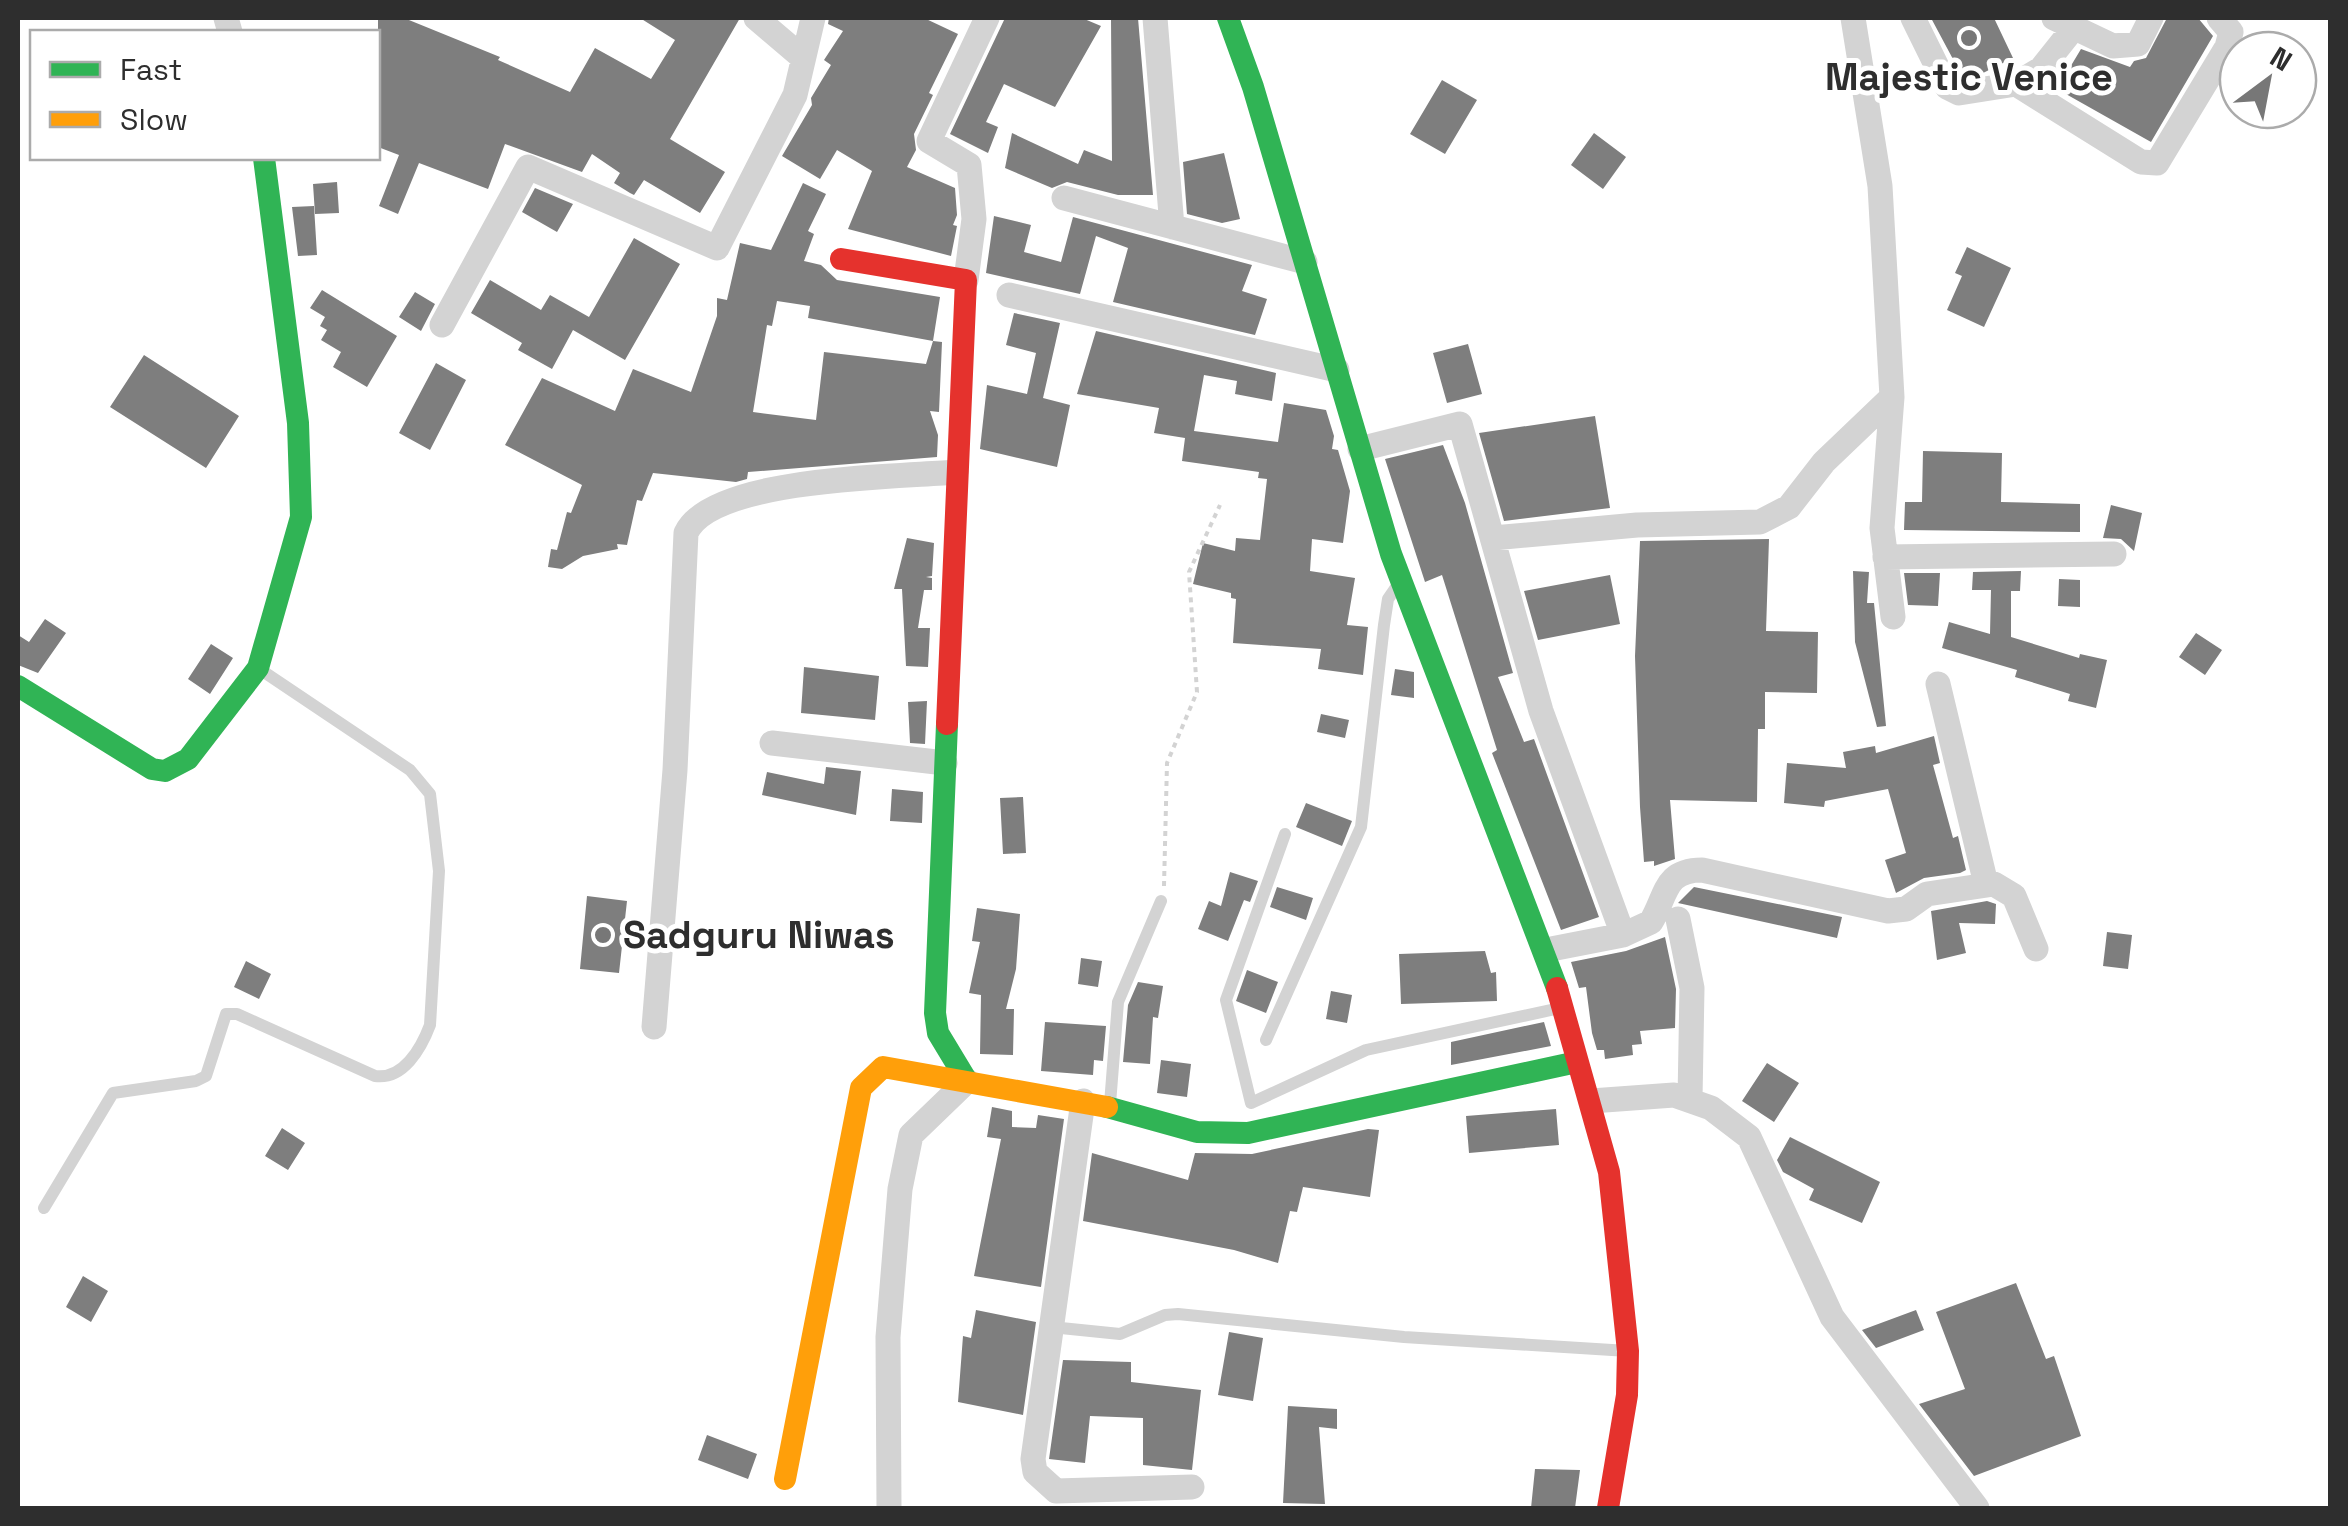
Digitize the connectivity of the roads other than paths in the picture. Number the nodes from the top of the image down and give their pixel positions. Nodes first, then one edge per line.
1 (756, 18) edge
2 (812, 18) edge
3 (988, 18) edge
4 (1155, 18) edge
5 (1228, 18) edge
6 (1853, 18) edge
7 (1912, 18) edge
8 (2151, 18) edge
9 (2219, 18) edge
10 (2063, 24) edge
11 (804, 58) junction
12 (2016, 84) junction
13 (264, 160) edge
14 (1064, 198) dead end
15 (1172, 227) junction
16 (840, 259) dead end
17 (1305, 262) junction
18 (966, 280) junction
19 (1010, 295) dead end
20 (442, 326) dead end
21 (1337, 370) junction
22 (1892, 397) junction
23 (1360, 449) junction
24 (956, 472) junction
25 (1492, 538) junction
26 (2114, 554) dead end
27 (1885, 556) junction
28 (1402, 580) junction
29 (1893, 617) dead end
30 (258, 668) junction
31 (1938, 684) dead end
32 (18, 686) edge
33 (772, 743) dead end
34 (944, 763) junction
35 (1285, 834) dead end
36 (1986, 884) junction
37 (1162, 901) road end
38 (1678, 919) dead end
39 (1623, 935) junction
40 (2036, 948) dead end
41 (1546, 950) junction
42 (1562, 1008) junction
43 (654, 1027) dead end
44 (1266, 1040) dead end
45 (1577, 1062) junction
46 (967, 1081) junction
47 (1690, 1099) junction
48 (1591, 1101) junction
49 (1083, 1102) junction
50 (1109, 1107) junction
51 (44, 1208) dead end
52 (1051, 1327) junction
53 (1628, 1351) junction
54 (785, 1479) dead end
55 (1192, 1488) dead end
56 (889, 1508) edge
57 (1608, 1508) edge
58 (1977, 1508) edge

1 - 11 street
2 - 11 street
3 - 18 street
4 - 15 street
5 - 17 street
6 - 22 street
7 - 12 street
8 - 10 street
9 - 12 street
10 - 12 street
11 - 20 street
13 - 30 street
14 - 15 street
15 - 17 street
16 - 18 street
17 - 21 street
18 - 24 street
19 - 21 street
21 - 23 street
22 - 25 street
22 - 27 street
23 - 25 street
23 - 28 street
24 - 34 street
24 - 43 street
25 - 39 street
26 - 27 street
27 - 29 street
28 - 41 street
28 - 44 lane
30 - 32 street
30 - 51 lane
31 - 36 street
33 - 34 street
34 - 46 street
35 - 42 lane
36 - 39 street
36 - 40 street
37 - 50 lane
38 - 47 street
39 - 41 street
41 - 42 street
42 - 45 street
45 - 48 street
45 - 50 street
46 - 49 street
46 - 54 street
46 - 56 street
47 - 48 street
47 - 58 street
48 - 53 street
49 - 50 street
49 - 52 street
52 - 53 lane
52 - 55 street
53 - 57 street

